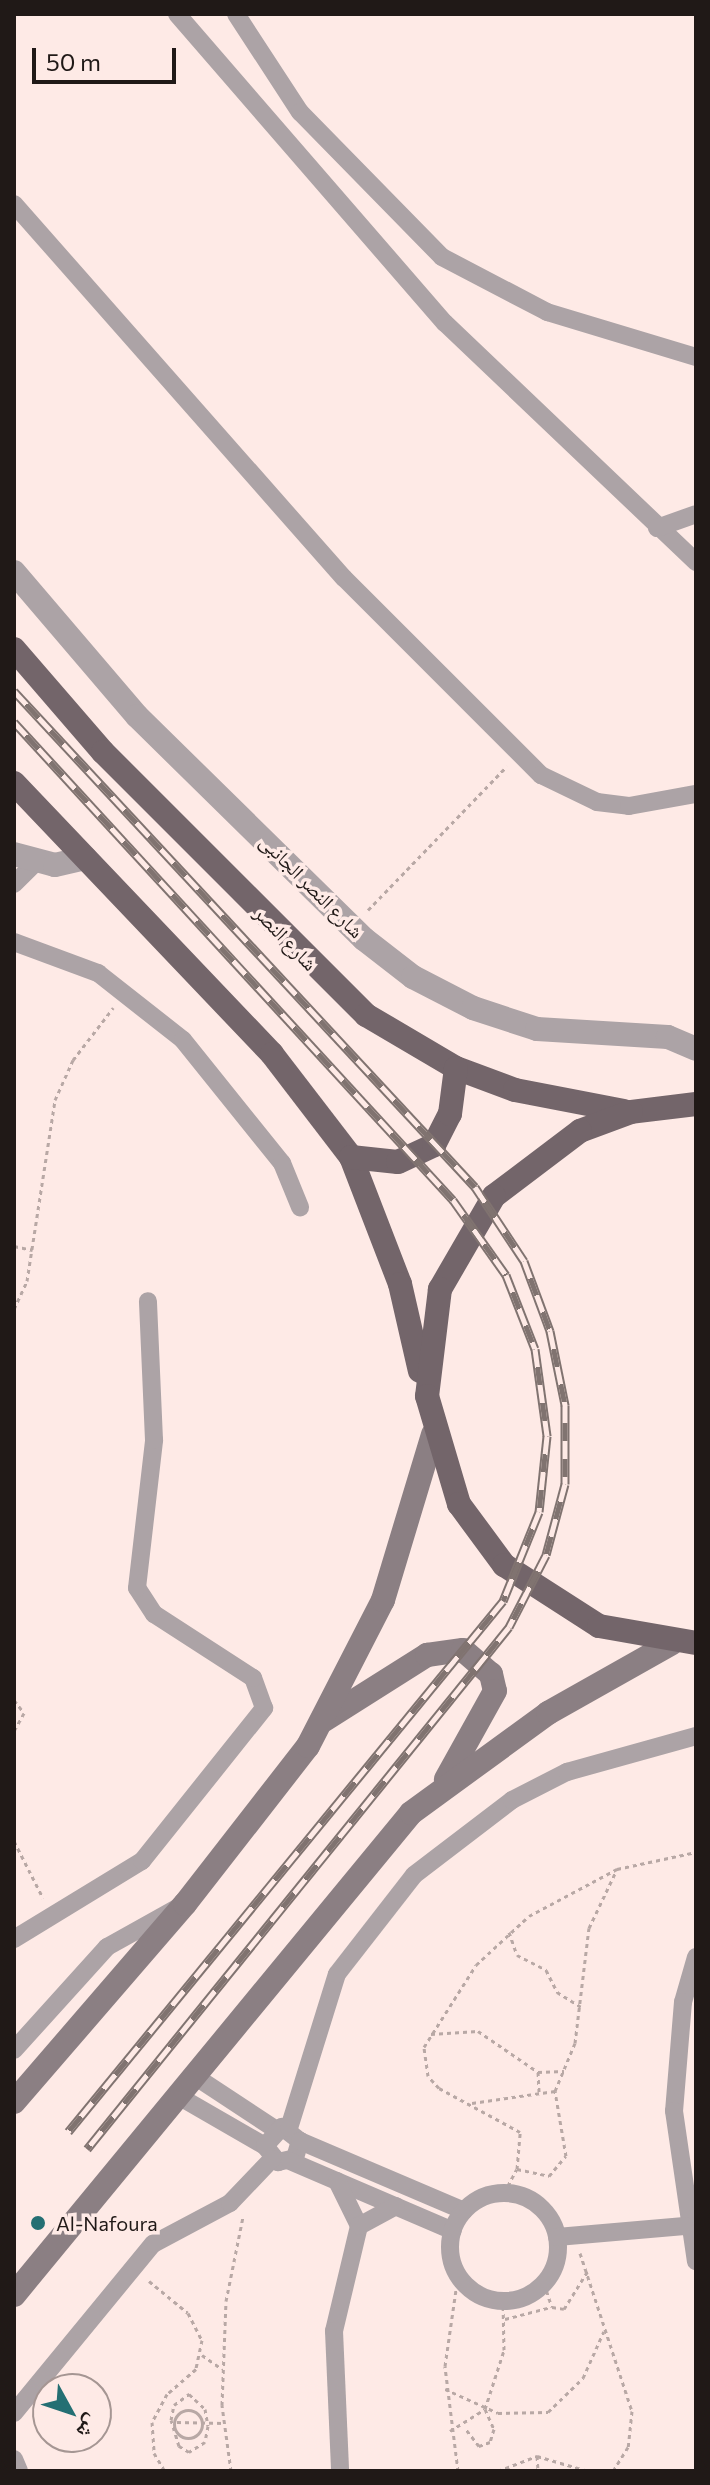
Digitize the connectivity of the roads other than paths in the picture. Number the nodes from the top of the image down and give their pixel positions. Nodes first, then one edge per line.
1 (177, 14) edge
2 (236, 14) edge
3 (14, 204) edge
4 (696, 357) edge
5 (696, 514) edge
6 (657, 528) junction
7 (696, 562) edge
8 (14, 572) edge
9 (14, 649) edge
10 (14, 783) edge
11 (696, 794) edge
12 (24, 858) edge
13 (85, 858) junction
14 (14, 884) edge
15 (14, 942) edge
16 (696, 1049) edge
17 (456, 1068) junction
18 (696, 1104) edge
19 (631, 1112) junction
20 (351, 1157) junction
21 (300, 1207) dead end
22 (148, 1301) dead end
23 (427, 1396) junction
24 (433, 1434) junction
25 (684, 1643) edge
26 (323, 1720) junction
27 (696, 1736) edge
28 (443, 1784) junction
29 (185, 1904) junction
30 (14, 1939) edge
31 (696, 1957) edge
32 (14, 2050) edge
33 (196, 2077) junction
34 (180, 2097) junction
35 (14, 2102) edge
36 (288, 2133) junction
37 (276, 2156) junction
38 (379, 2174) junction
39 (337, 2181) junction
40 (370, 2195) junction
41 (396, 2206) junction
42 (464, 2211) junction
43 (359, 2226) junction
44 (685, 2226) junction
45 (453, 2231) junction
46 (557, 2239) junction
47 (696, 2261) edge
48 (14, 2295) edge
49 (14, 2413) edge
50 (14, 2459) edge
51 (19, 2471) edge
52 (340, 2471) edge

1 - 6 street
2 - 4 street
3 - 11 street
5 - 6 street
6 - 7 street
8 - 16 street, شارع النصر الجانبى
9 - 17 main road, شارع النصر
10 - 13 main road
12 - 13 street
12 - 14 street
13 - 20 main road
15 - 21 street
17 - 19 main road, شارع النصر
17 - 20 main road
18 - 19 main road
19 - 23 main road
20 - 23 main road
22 - 30 street
23 - 24 main road
24 - 25 main road
24 - 26 main road
25 - 28 main road
26 - 28 main road
26 - 29 main road
27 - 36 street
28 - 33 main road
29 - 32 street
29 - 35 main road
31 - 44 street
33 - 34 main road
33 - 36 street
34 - 37 street
34 - 48 main road
36 - 37 street
36 - 37 street
36 - 38 street
37 - 39 street
37 - 49 street
38 - 40 street
38 - 42 street
39 - 40 street
39 - 43 street
40 - 41 street
41 - 43 street
41 - 45 street
42 - 45 street
42 - 46 street
43 - 52 street
44 - 46 street
44 - 47 street
45 - 46 street
50 - 51 street

